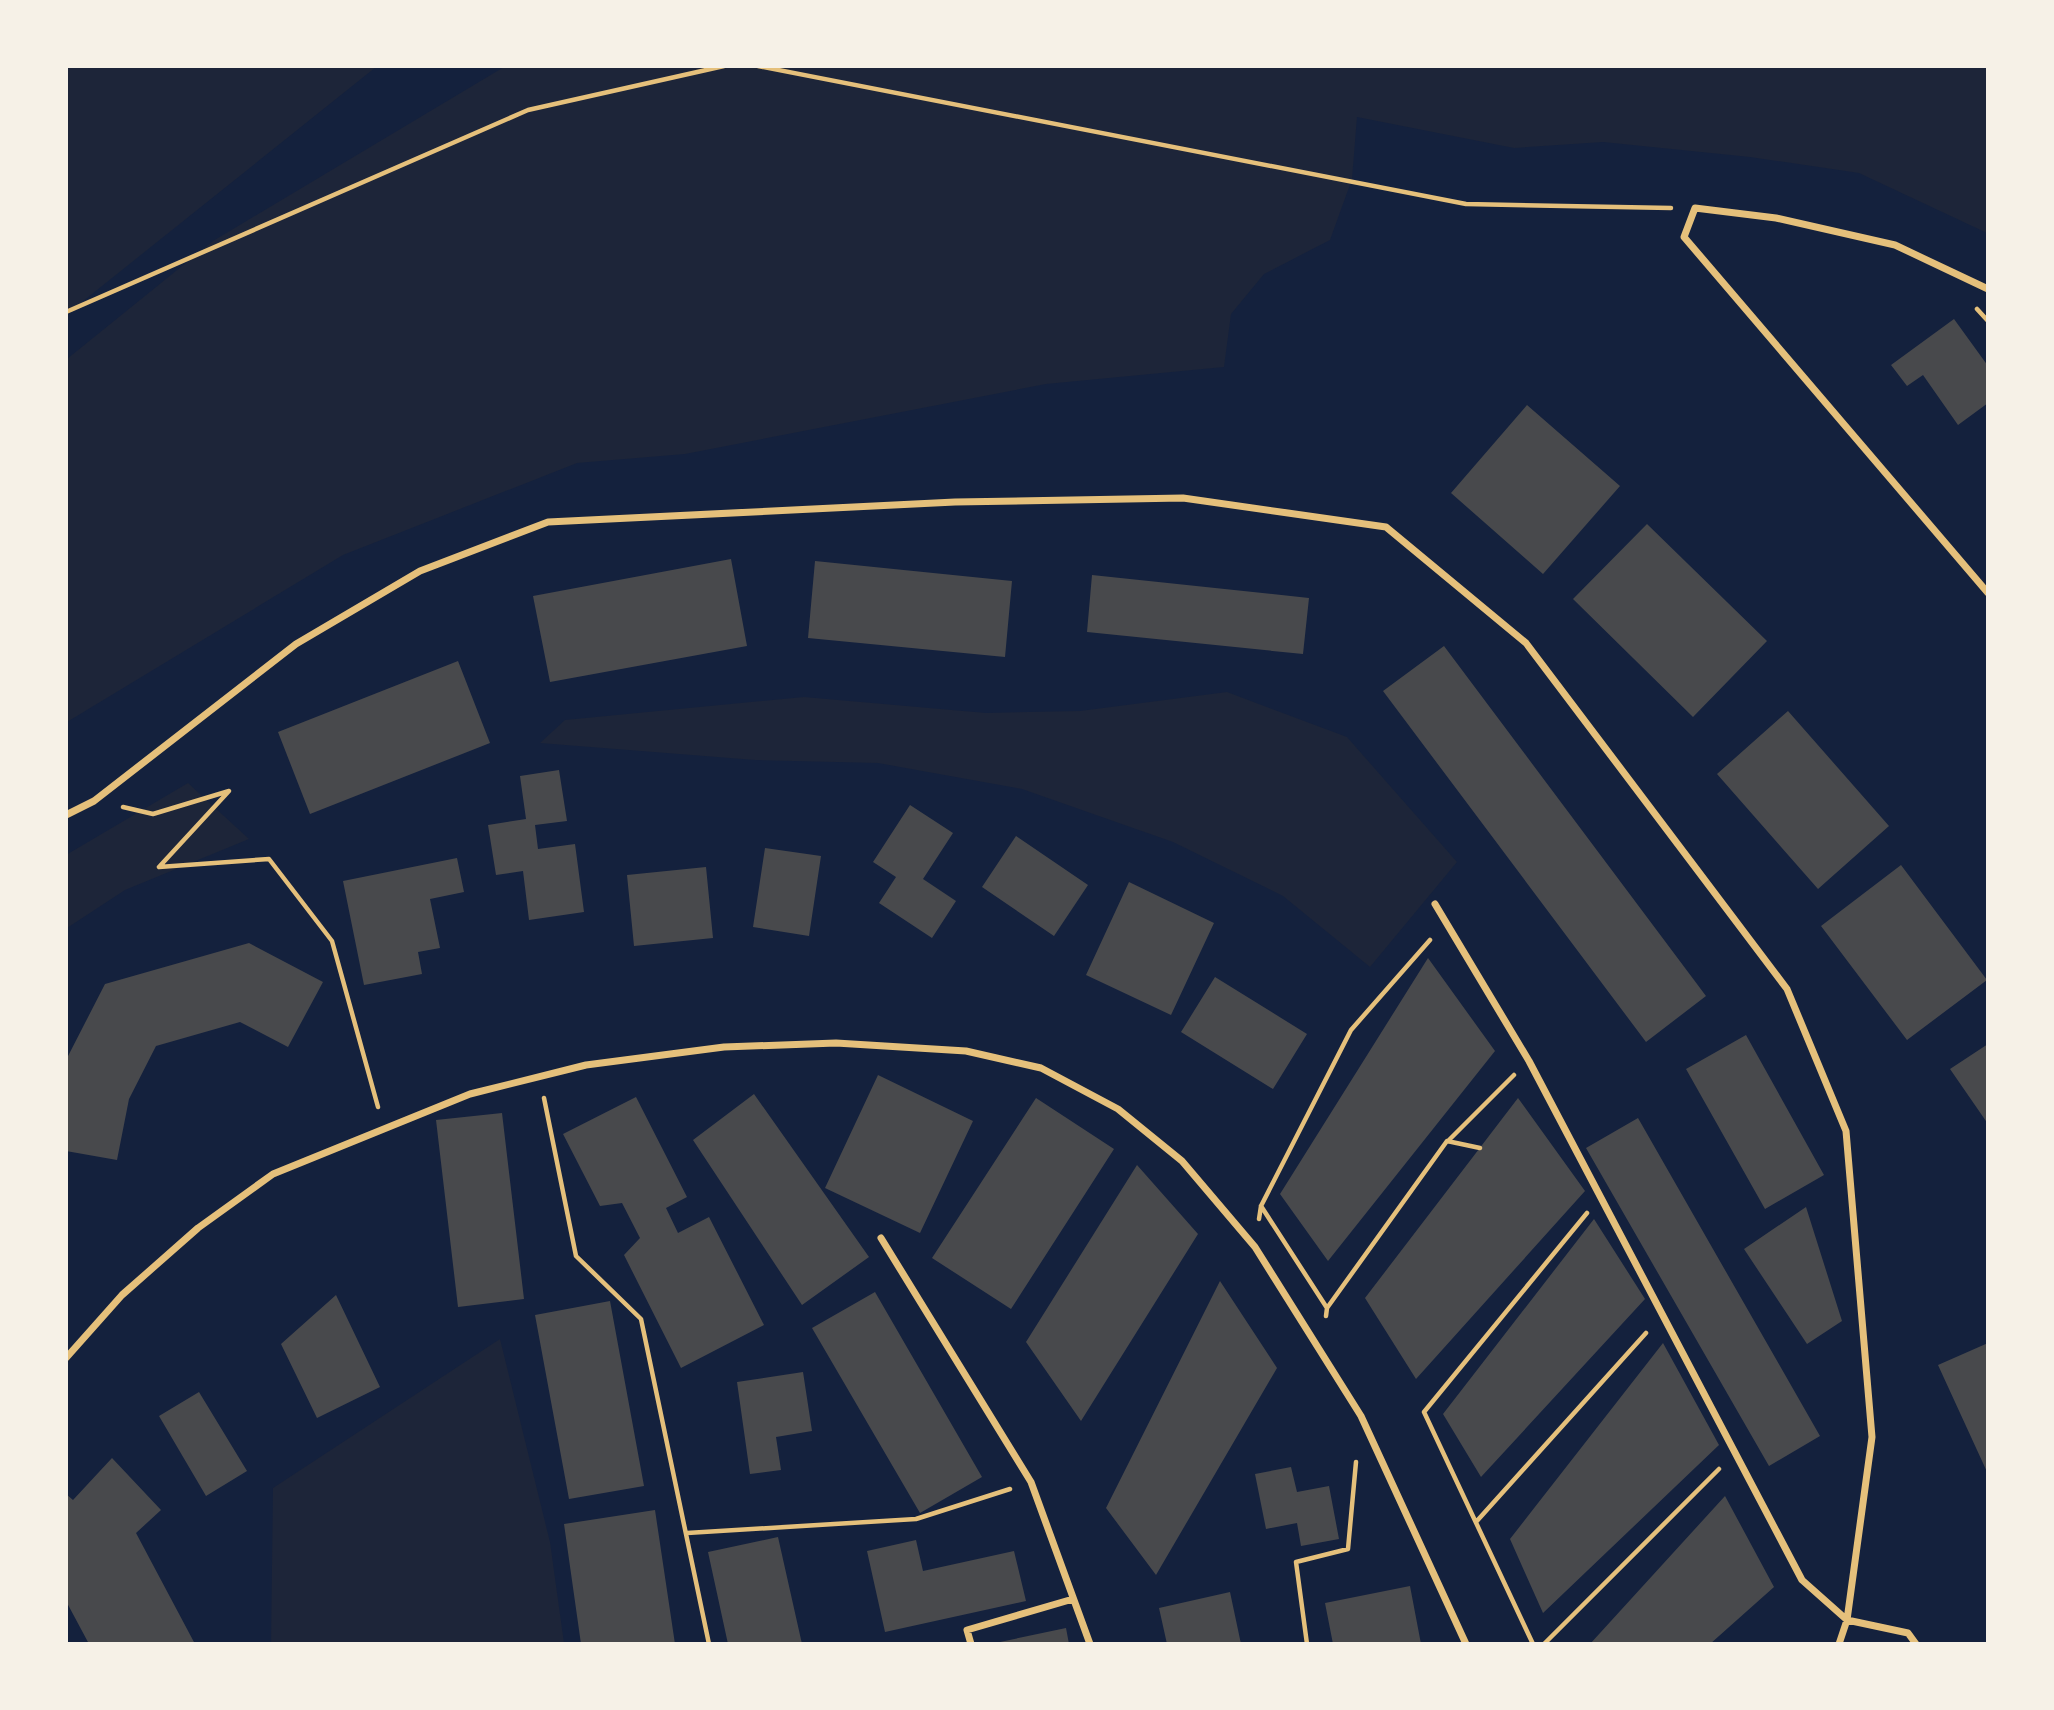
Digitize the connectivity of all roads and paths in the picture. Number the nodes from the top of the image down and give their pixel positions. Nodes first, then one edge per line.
1 (724, 66) edge
2 (758, 66) edge
3 (1695, 208) junction
4 (1987, 289) edge
5 (66, 312) edge
6 (1987, 593) edge
7 (94, 800) junction
8 (66, 815) edge
9 (1435, 904) dead end
10 (1447, 921) junction
11 (1529, 1061) junction
12 (540, 1076) junction
13 (384, 1128) junction
14 (1447, 1141) junction
15 (1480, 1148) dead end
16 (1601, 1196) junction
17 (881, 1238) dead end
18 (1662, 1315) junction
19 (66, 1358) edge
20 (1735, 1453) junction
21 (1357, 1456) dead end
22 (1031, 1482) junction
23 (1476, 1522) junction
24 (687, 1533) junction
25 (1073, 1599) junction
26 (1847, 1620) junction
27 (709, 1643) edge
28 (971, 1643) edge
29 (1090, 1643) edge
30 (1307, 1643) edge
31 (1466, 1643) edge
32 (1533, 1643) edge
33 (1544, 1643) edge
34 (1839, 1643) edge
35 (1916, 1643) edge

1 - 5 path
2 - 3 path
3 - 4 street
3 - 6 street
7 - 8 street
7 - 13 path
7 - 26 street
9 - 10 street
10 - 11 street
10 - 14 path
11 - 14 path
11 - 16 street
12 - 13 street
12 - 24 path
12 - 31 street
13 - 19 street
14 - 15 path
16 - 18 street
16 - 23 path
17 - 22 street
18 - 20 street
18 - 23 path
20 - 26 street
20 - 33 path
21 - 30 path
22 - 24 path
22 - 25 street
23 - 32 path
24 - 27 path
25 - 28 street
25 - 29 street
26 - 34 street
26 - 35 street

